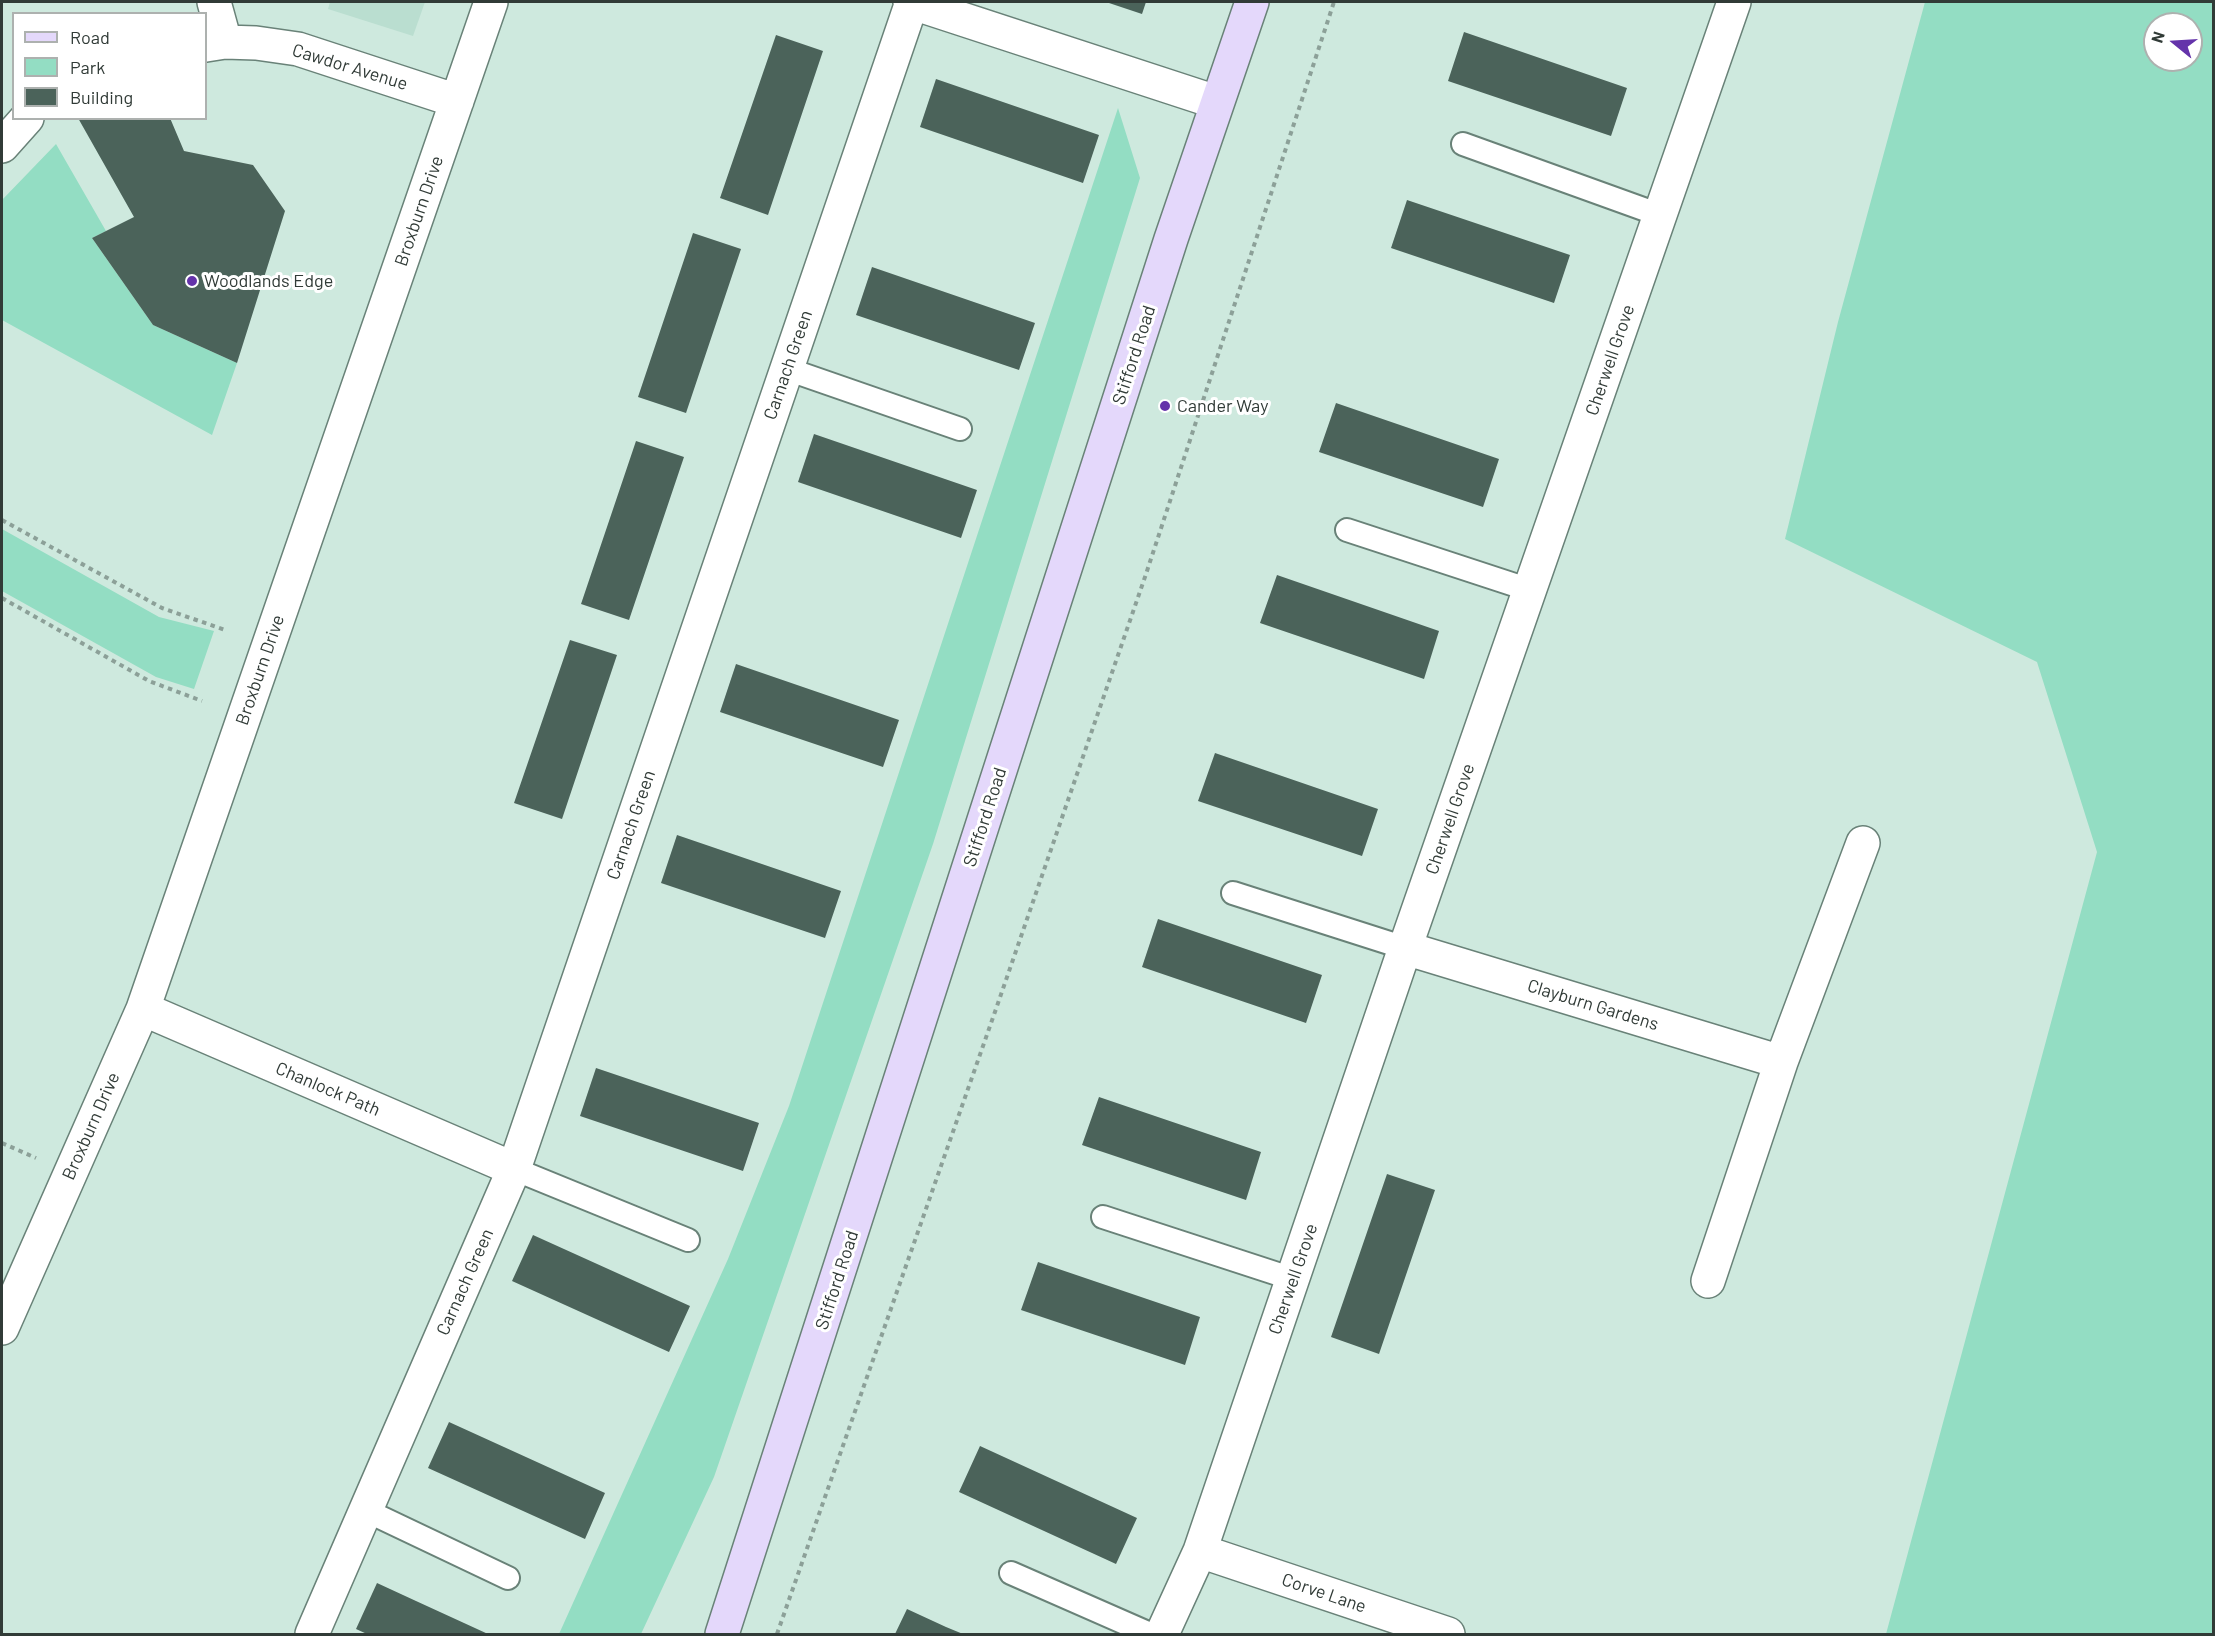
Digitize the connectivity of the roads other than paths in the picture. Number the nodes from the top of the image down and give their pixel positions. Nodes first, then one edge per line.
1 (214, 2) edge
2 (491, 2) edge
3 (911, 2) edge
4 (1252, 2) edge
5 (1734, 2) edge
6 (215, 43) edge
7 (457, 101) junction
8 (1216, 102) junction
9 (25, 120) edge
10 (1463, 144) dead end
11 (2, 146) edge
12 (1660, 215) junction
13 (787, 369) junction
14 (960, 429) dead end
15 (1347, 530) dead end
16 (1530, 590) junction
17 (1863, 843) dead end
18 (1233, 894) dead end
19 (1405, 948) junction
20 (143, 1009) junction
21 (1782, 1062) junction
22 (514, 1169) junction
23 (1103, 1217) dead end
24 (688, 1240) dead end
25 (1293, 1279) junction
26 (1708, 1281) dead end
27 (2, 1328) edge
28 (365, 1510) junction
29 (1200, 1551) junction
30 (1011, 1573) dead end
31 (508, 1578) dead end
32 (312, 1635) edge
33 (722, 1635) edge
34 (1150, 1635) edge
35 (1162, 1635) edge
36 (1448, 1635) edge

1 - 6 street
2 - 7 street, Broxburn Drive
3 - 8 street
3 - 13 street, Carnach Green
4 - 8 main road, Stifford Road
5 - 12 street, Cherwell Grove
6 - 7 street, Cawdor Avenue
7 - 20 street, Broxburn Drive
8 - 33 main road, Stifford Road
9 - 11 street
10 - 12 lane
12 - 16 street, Cherwell Grove
13 - 14 lane
13 - 22 street, Carnach Green
15 - 16 lane
16 - 19 street, Cherwell Grove
17 - 21 street
18 - 19 lane
19 - 21 street, Clayburn Gardens
19 - 25 street, Cherwell Grove
20 - 22 street, Chanlock Path
20 - 27 street, Broxburn Drive
21 - 26 street
22 - 24 lane
22 - 28 street, Carnach Green
23 - 25 lane
25 - 29 street, Cherwell Grove
28 - 31 lane
28 - 32 street, Carnach Green
29 - 35 street, Cherwell Grove
29 - 36 street, Corve Lane
30 - 34 lane

